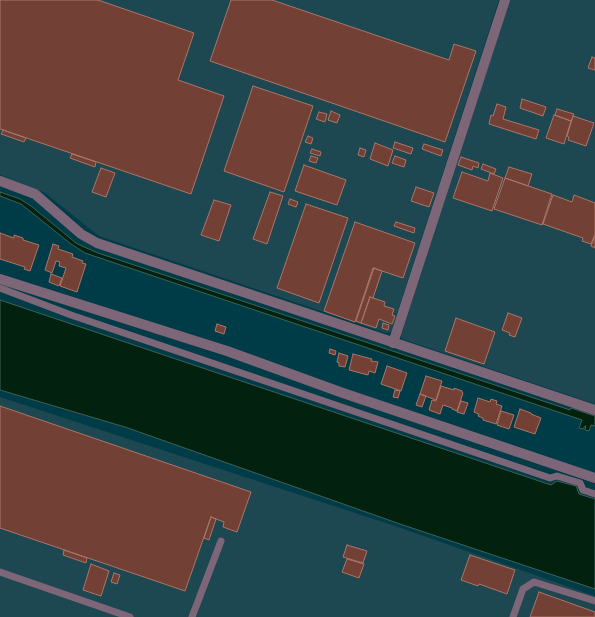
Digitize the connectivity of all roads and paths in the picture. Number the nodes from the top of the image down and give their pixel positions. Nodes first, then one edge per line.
1 (505, 0) edge
2 (0, 181) edge
3 (0, 279) edge
4 (0, 288) edge
5 (393, 343) junction
6 (595, 410) edge
7 (595, 478) edge
8 (595, 494) edge
9 (221, 541) dead end
10 (0, 572) edge
11 (595, 601) edge
12 (130, 617) edge
13 (192, 617) edge
14 (513, 617) edge

1 - 5 street
2 - 5 street
3 - 7 street
4 - 8 lane
5 - 6 street
9 - 13 lane
10 - 12 lane
11 - 14 lane

